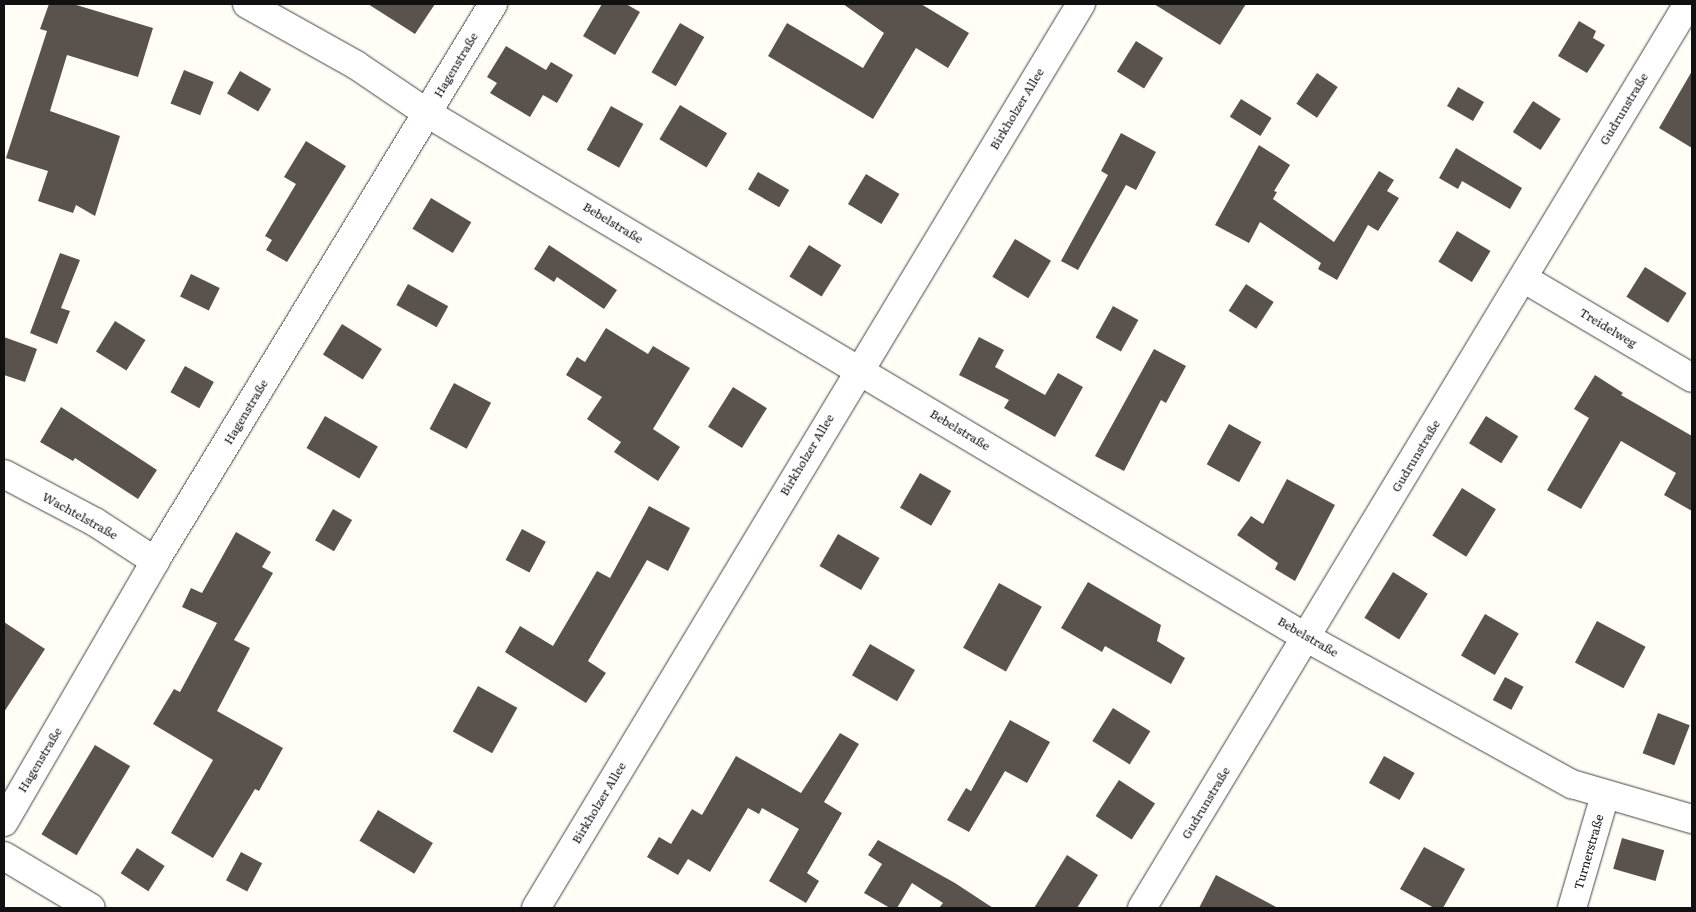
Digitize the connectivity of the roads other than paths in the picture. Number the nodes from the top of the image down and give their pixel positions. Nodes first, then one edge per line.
1 (247, 4) edge
2 (493, 4) edge
3 (1081, 4) edge
4 (1688, 4) edge
5 (427, 113) junction
6 (1523, 278) junction
7 (859, 369) junction
8 (1692, 378) edge
9 (4, 474) edge
10 (156, 561) junction
11 (1307, 638) junction
12 (1605, 795) junction
13 (1692, 819) edge
14 (4, 822) edge
15 (4, 856) edge
16 (91, 908) edge
17 (536, 908) edge
18 (1142, 908) edge
19 (1572, 908) edge

1 - 5 street, Bebelstraße
2 - 5 street, Hagenstraße
3 - 7 street, Birkholzer Allee
4 - 6 street, Gudrunstraße
5 - 7 street, Bebelstraße
5 - 10 street, Hagenstraße
6 - 8 street, Treidelweg
6 - 11 street, Gudrunstraße
7 - 11 street, Bebelstraße
7 - 17 street, Birkholzer Allee
9 - 10 street, Wachtelstraße
10 - 14 street, Hagenstraße
11 - 12 street, Bebelstraße
11 - 18 street, Gudrunstraße
12 - 13 street, Bebelstraße
12 - 19 street, Turnerstraße
15 - 16 street

